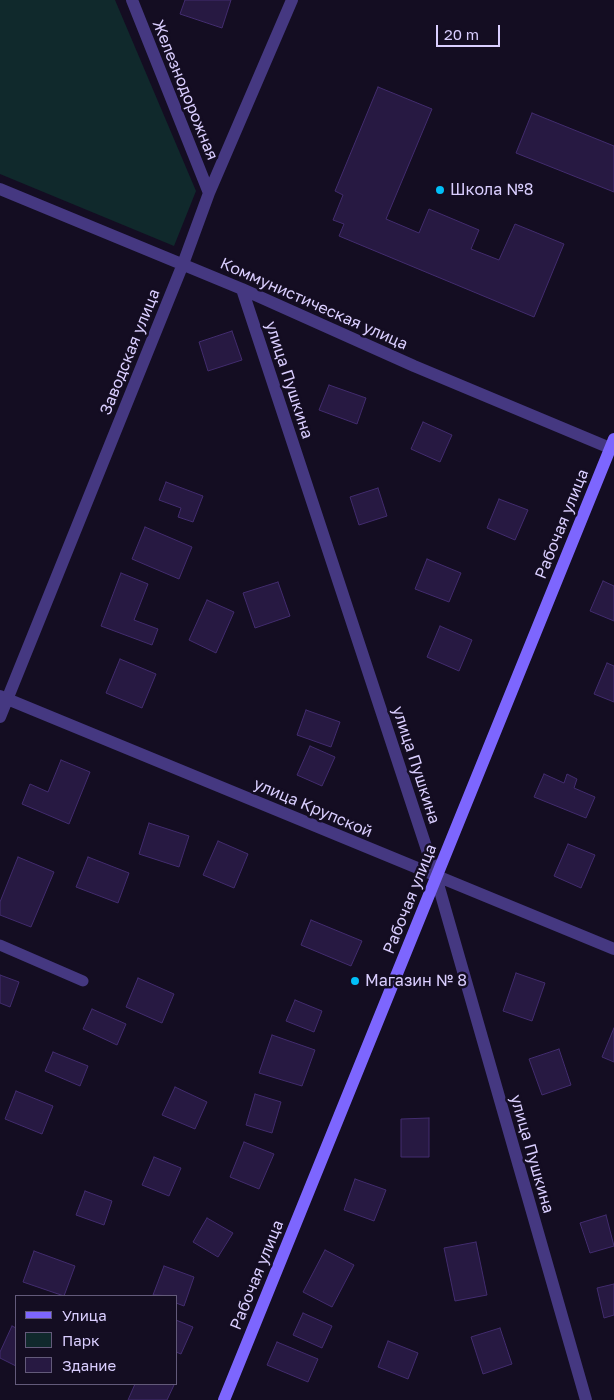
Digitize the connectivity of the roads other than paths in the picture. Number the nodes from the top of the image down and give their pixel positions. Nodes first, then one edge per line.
1 (132, 0) edge
2 (292, 0) edge
3 (0, 190) edge
4 (209, 193) junction
5 (183, 264) junction
6 (242, 289) junction
7 (613, 445) edge
8 (4, 697) edge
9 (0, 718) edge
10 (436, 877) junction
11 (0, 945) edge
12 (614, 949) edge
13 (83, 980) dead end
14 (224, 1400) edge
15 (586, 1400) edge

1 - 4 street, Железнодорожная
2 - 4 street, Заводская улица
3 - 5 street, Коммунистическая улица
4 - 5 street, Заводская улица
5 - 6 street, Коммунистическая улица
5 - 8 street, Заводская улица
6 - 7 street, Коммунистическая улица
6 - 10 street, улица Пушкина
7 - 10 main road, Рабочая улица
8 - 9 street, Заводская улица
8 - 10 street, улица Крупской
10 - 12 street, улица Крупской
10 - 14 main road, Рабочая улица
10 - 15 street, улица Пушкина
11 - 13 lane

